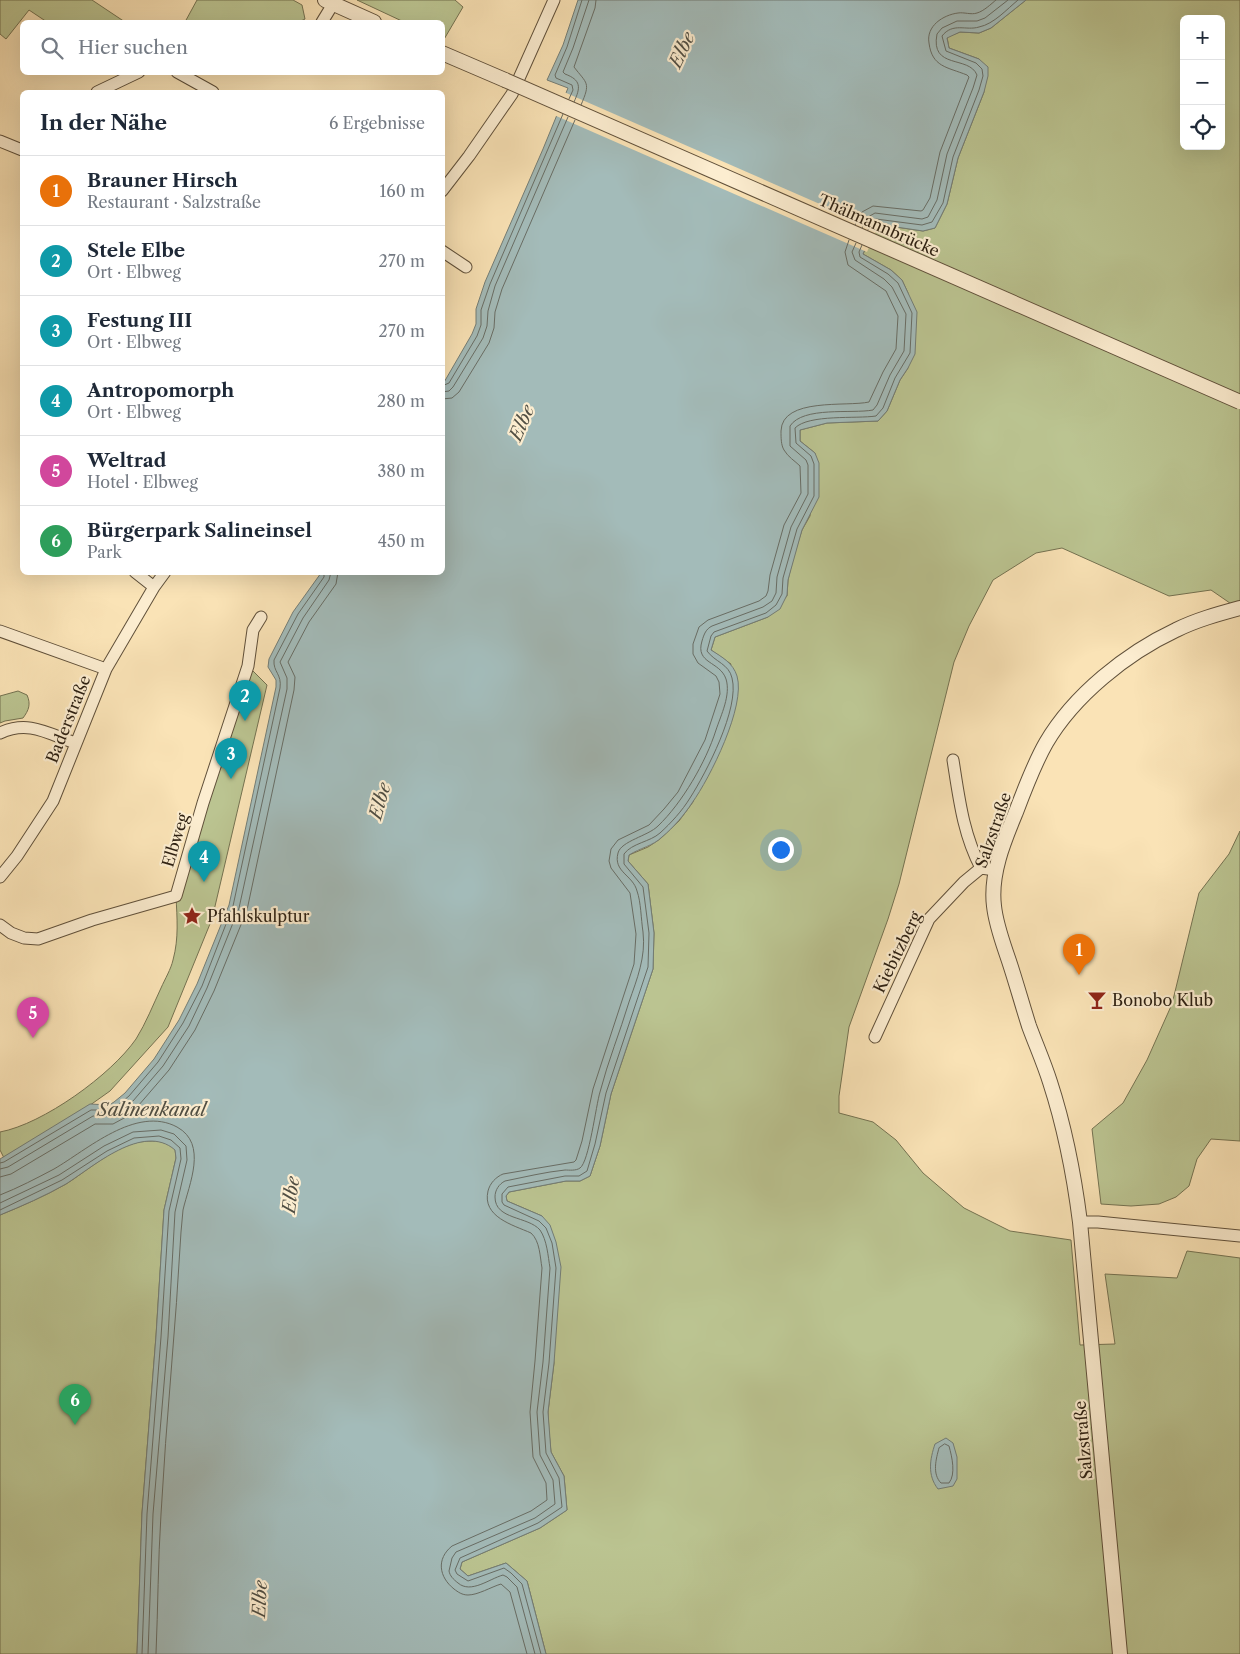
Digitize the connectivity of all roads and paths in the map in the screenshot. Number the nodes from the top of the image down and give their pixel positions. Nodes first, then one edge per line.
1 (554, 0) edge
2 (329, 2) edge
3 (323, 20) edge
4 (370, 20) edge
5 (445, 54) edge
6 (133, 75) edge
7 (182, 75) edge
8 (101, 90) edge
9 (210, 90) edge
10 (0, 141) edge
11 (20, 149) edge
12 (445, 187) edge
13 (445, 253) edge
14 (466, 267) dead end
15 (1240, 402) edge
16 (139, 575) edge
17 (163, 575) edge
18 (154, 587) junction
19 (1240, 608) edge
20 (261, 617) dead end
21 (0, 631) edge
22 (106, 669) junction
23 (0, 733) edge
24 (75, 743) junction
25 (953, 760) dead end
26 (981, 868) junction
27 (995, 870) junction
28 (0, 877) edge
29 (0, 925) edge
30 (875, 1037) dead end
31 (1080, 1222) junction
32 (1240, 1236) edge
33 (1120, 1654) edge

1 - 12 street
2 - 3 street
2 - 4 street
5 - 15 street, Thälmannbrücke, bridge
6 - 8 street
7 - 9 street
10 - 11 street
13 - 14 street
16 - 18 street
17 - 18 street, Baderstraße
18 - 22 street, Baderstraße
19 - 27 street, Salzstraße
20 - 29 street, Elbweg
21 - 22 street
22 - 24 street, Baderstraße
23 - 24 street
24 - 28 street, Baderstraße
25 - 26 street
26 - 27 street
26 - 30 street, Kiebitzberg
27 - 31 street, Salzstraße
31 - 32 street
31 - 33 street, Salzstraße

